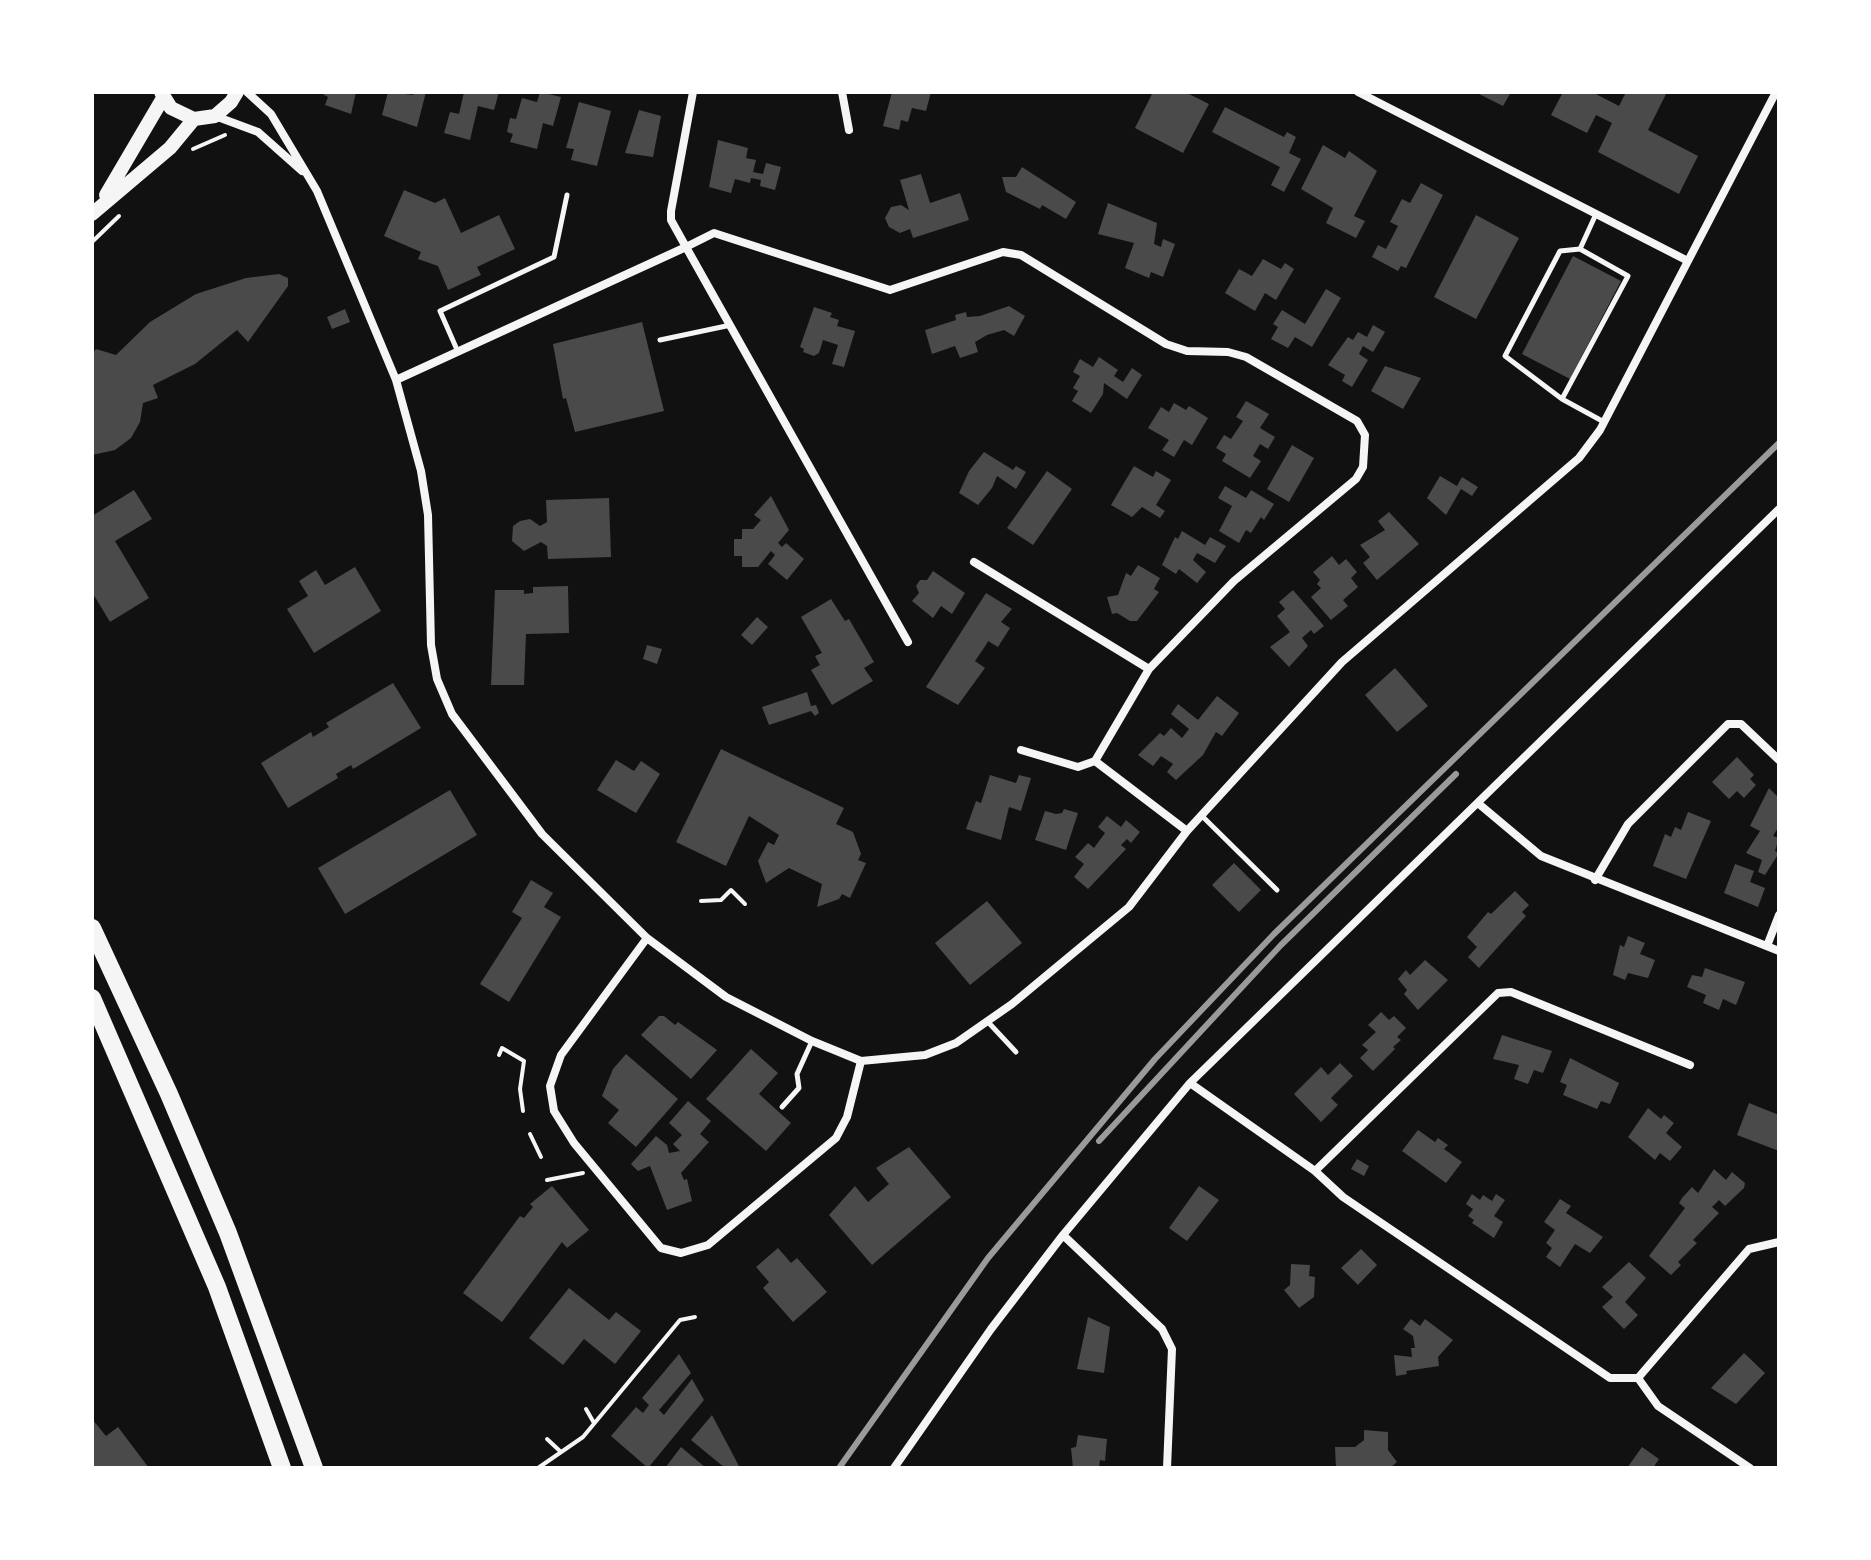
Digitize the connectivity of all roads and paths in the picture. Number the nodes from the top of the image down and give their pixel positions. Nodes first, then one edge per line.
1 (237, 92) edge
2 (247, 92) edge
3 (693, 92) edge
4 (842, 92) edge
5 (1358, 92) edge
6 (1776, 92) edge
7 (162, 95) edge
8 (215, 116) junction
9 (194, 119) junction
10 (849, 130) dead end
11 (308, 177) junction
12 (567, 195) dead end
13 (95, 211) edge
14 (1596, 214) junction
15 (686, 247) junction
16 (1580, 249) junction
17 (1686, 260) junction
18 (732, 325) junction
19 (660, 340) dead end
20 (459, 353) junction
21 (396, 380) junction
22 (1562, 399) junction
23 (1604, 422) junction
24 (1779, 509) edge
25 (974, 562) dead end
26 (908, 642) dead end
27 (1149, 669) junction
28 (1021, 750) dead end
29 (1779, 760) edge
30 (1095, 761) junction
31 (1479, 804) junction
32 (1201, 816) junction
33 (1187, 831) junction
34 (1595, 880) junction
35 (1277, 890) dead end
36 (701, 901) dead end
37 (745, 904) dead end
38 (1779, 915) edge
39 (92, 928) edge
40 (647, 938) junction
41 (1767, 946) junction
42 (1779, 951) edge
43 (92, 998) edge
44 (988, 1022) junction
45 (812, 1041) junction
46 (1016, 1052) dead end
47 (499, 1055) dead end
48 (861, 1061) junction
49 (1690, 1065) dead end
50 (1190, 1083) junction
51 (782, 1107) dead end
52 (523, 1111) dead end
53 (530, 1134) dead end
54 (541, 1157) dead end
55 (1315, 1171) junction
56 (584, 1172) dead end
57 (547, 1180) dead end
58 (1063, 1235) junction
59 (1779, 1242) edge
60 (695, 1317) dead end
61 (1638, 1378) junction
62 (586, 1409) dead end
63 (594, 1423) junction
64 (547, 1439) dead end
65 (561, 1452) junction
66 (282, 1468) edge
67 (314, 1468) edge
68 (538, 1468) edge
69 (894, 1468) edge
70 (1167, 1468) edge
71 (1750, 1468) edge

1 - 8 main road
2 - 11 street
3 - 15 street
4 - 10 street
5 - 14 street
6 - 17 street
7 - 9 main road
7 - 13 main road
8 - 9 main road
8 - 11 street
9 - 13 main road
11 - 21 street
12 - 20 lane
14 - 16 lane
14 - 17 street
15 - 18 street
15 - 20 street
15 - 27 street
16 - 22 lane
16 - 22 lane
17 - 23 street
18 - 19 lane
18 - 26 street
20 - 21 street
21 - 40 street
22 - 23 lane
23 - 32 street
24 - 31 street
25 - 27 street
27 - 30 street
28 - 30 street
29 - 34 street
30 - 33 street
31 - 34 street
31 - 50 street
32 - 33 street
32 - 35 lane
33 - 44 street
34 - 41 street
36 - 37 path
38 - 41 street
39 - 67 highway
40 - 45 street
40 - 48 street
41 - 42 street
43 - 66 highway
44 - 46 lane
44 - 48 street
45 - 48 street
45 - 51 lane
47 - 52 path
49 - 55 street
50 - 55 street
50 - 58 street
53 - 54 path
55 - 61 street
56 - 57 path
58 - 69 street
58 - 70 street
59 - 61 street
60 - 63 path
61 - 71 street
62 - 63 path
63 - 65 path
64 - 65 path
65 - 68 path

